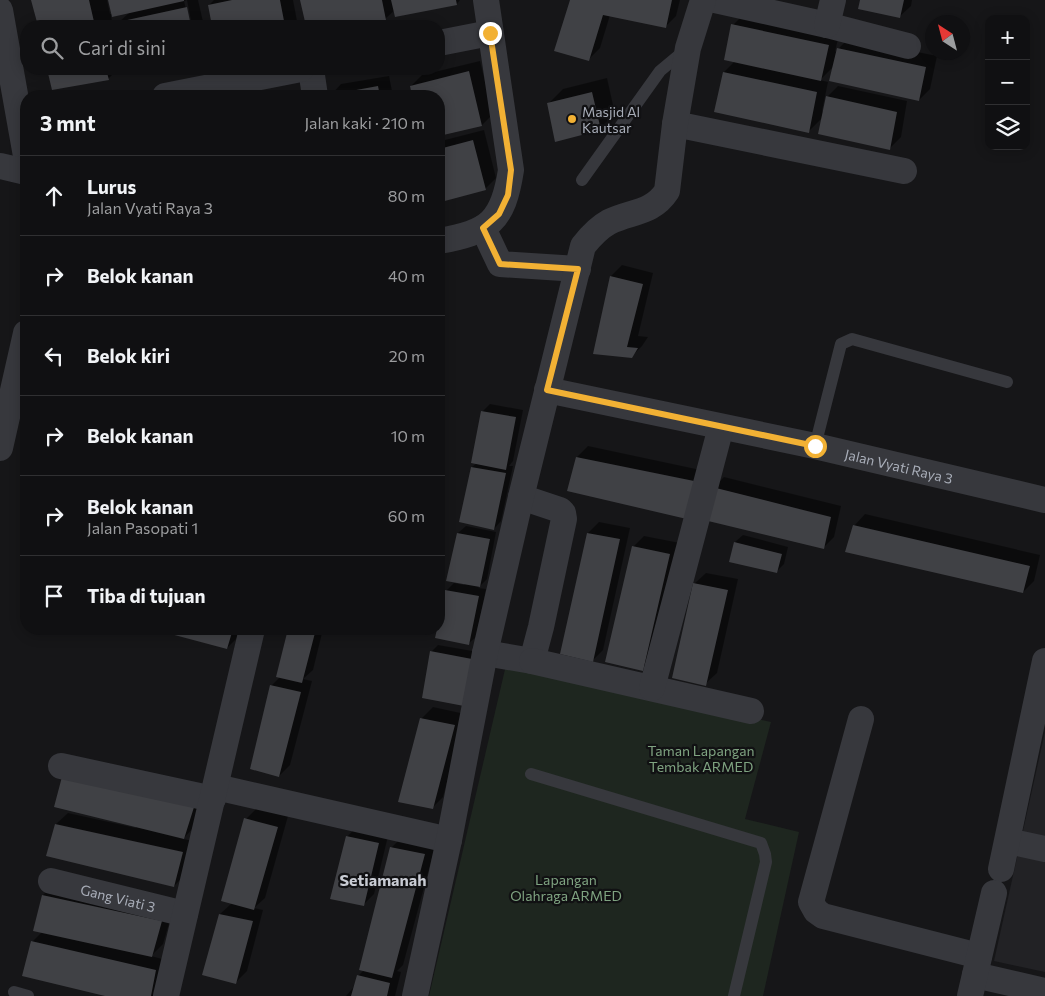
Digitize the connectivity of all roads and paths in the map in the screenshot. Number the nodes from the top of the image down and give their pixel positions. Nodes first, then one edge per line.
1 (486, 0) edge
2 (703, 0) edge
3 (715, 0) edge
4 (833, 0) edge
5 (0, 10) edge
6 (827, 25) junction
7 (490, 33) junction
8 (445, 41) edge
9 (908, 46) dead end
10 (688, 48) junction
11 (271, 75) edge
12 (312, 75) edge
13 (195, 90) edge
14 (314, 90) edge
15 (20, 106) edge
16 (674, 124) junction
17 (0, 166) edge
18 (20, 171) edge
19 (904, 172) dead end
20 (582, 180) dead end
21 (483, 228) junction
22 (445, 240) edge
23 (578, 269) junction
24 (20, 360) edge
25 (1007, 382) dead end
26 (547, 390) junction
27 (721, 427) junction
28 (815, 446) junction
29 (0, 448) edge
30 (521, 497) junction
31 (1045, 500) edge
32 (251, 635) edge
33 (485, 653) junction
34 (1045, 661) edge
35 (532, 662) junction
36 (652, 688) junction
37 (751, 711) dead end
38 (861, 719) dead end
39 (61, 766) dead end
40 (531, 774) dead end
41 (215, 793) junction
42 (449, 840) junction
43 (1008, 841) junction
44 (1045, 849) edge
45 (1001, 869) dead end
46 (50, 881) dead end
47 (994, 894) dead end
48 (185, 914) junction
49 (975, 976) edge
50 (1045, 991) edge
51 (14, 992) dead end
52 (28, 996) edge
53 (166, 996) edge
54 (415, 996) edge
55 (734, 996) edge

1 - 7 street
2 - 10 street
3 - 6 street
4 - 6 street
5 - 15 street
6 - 9 street
7 - 8 street
7 - 21 street
10 - 16 street
10 - 20 lane
11 - 13 street
12 - 14 street
16 - 19 street
16 - 23 street
17 - 18 street
21 - 22 street
21 - 23 street
23 - 26 street
24 - 29 street
25 - 28 lane
26 - 27 street, Jalan Vyati Raya 3
26 - 30 street
27 - 28 street, Jalan Vyati Raya 3
27 - 36 street
28 - 31 street, Jalan Vyati Raya 3
30 - 33 street
30 - 35 street
32 - 41 street
33 - 35 street
33 - 42 street
34 - 43 street
35 - 36 street
36 - 37 street
38 - 49 street
39 - 41 street
40 - 55 lane
41 - 42 street
41 - 48 street
42 - 54 street
43 - 44 street
43 - 45 street
46 - 48 street, Gang Viati 3
47 - 49 street
48 - 53 street
49 - 50 street
51 - 52 lane

